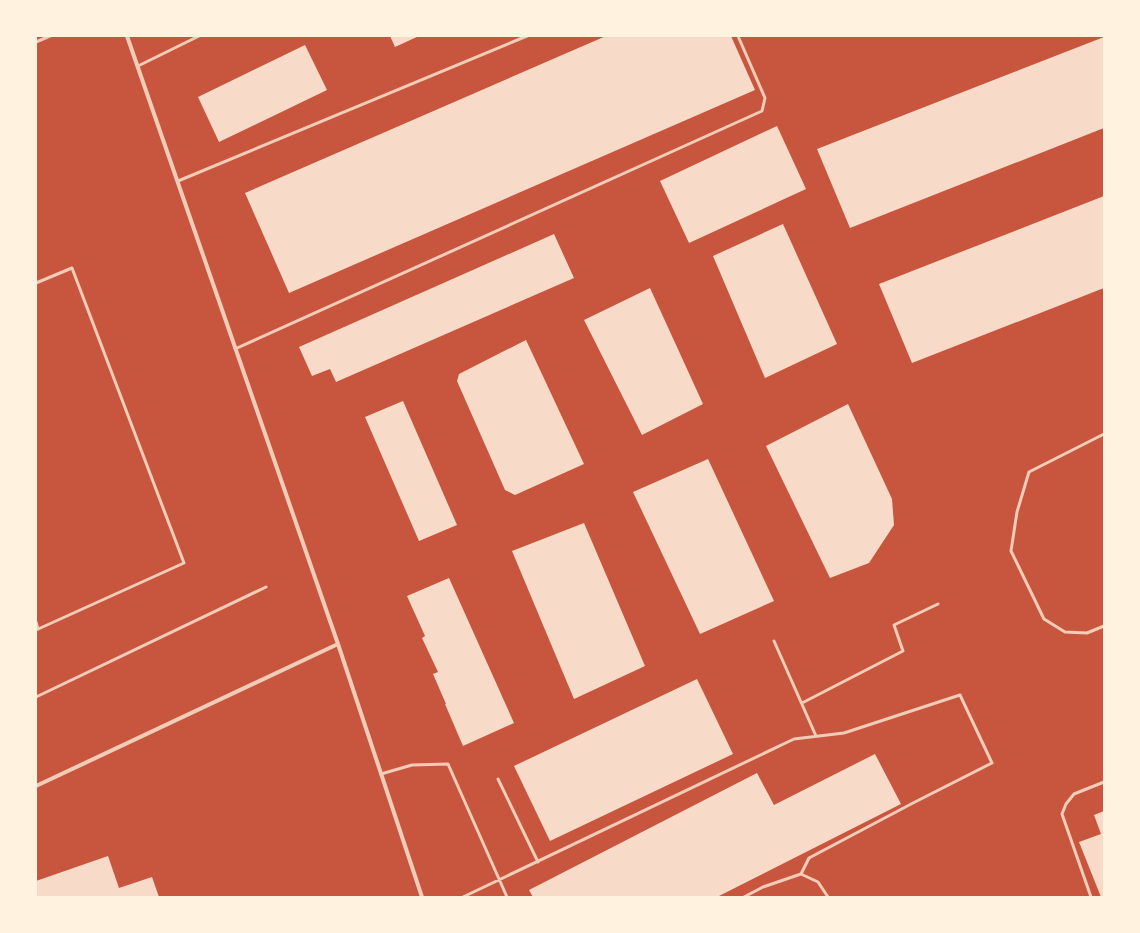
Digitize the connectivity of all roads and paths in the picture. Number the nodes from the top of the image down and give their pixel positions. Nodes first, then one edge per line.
1 (50, 36) edge
2 (127, 36) edge
3 (199, 36) edge
4 (527, 36) edge
5 (738, 36) edge
6 (36, 42) edge
7 (138, 66) junction
8 (178, 181) junction
9 (36, 283) edge
10 (235, 349) junction
11 (1104, 434) edge
12 (266, 587) dead end
13 (938, 604) dead end
14 (36, 622) edge
15 (1104, 626) edge
16 (37, 629) edge
17 (774, 641) dead end
18 (338, 644) junction
19 (36, 697) edge
20 (802, 703) junction
21 (816, 736) junction
22 (381, 774) junction
23 (498, 779) dead end
24 (1104, 782) edge
25 (36, 786) edge
26 (538, 862) junction
27 (801, 874) junction
28 (500, 880) junction
29 (422, 897) edge
30 (463, 897) edge
31 (507, 897) edge
32 (744, 897) edge
33 (828, 897) edge
34 (1091, 897) edge

1 - 6 lane
2 - 7 street
3 - 7 lane
4 - 8 lane
5 - 10 lane
7 - 8 street
8 - 10 street
9 - 16 lane
10 - 18 street
11 - 15 lane
12 - 19 lane
13 - 20 lane
14 - 16 lane
17 - 20 lane
18 - 22 street
18 - 25 street
20 - 21 lane
21 - 26 lane
21 - 27 lane
22 - 28 lane
22 - 29 street
23 - 26 lane
24 - 34 lane
26 - 28 lane
27 - 32 lane
27 - 33 lane
28 - 30 lane
28 - 31 lane

